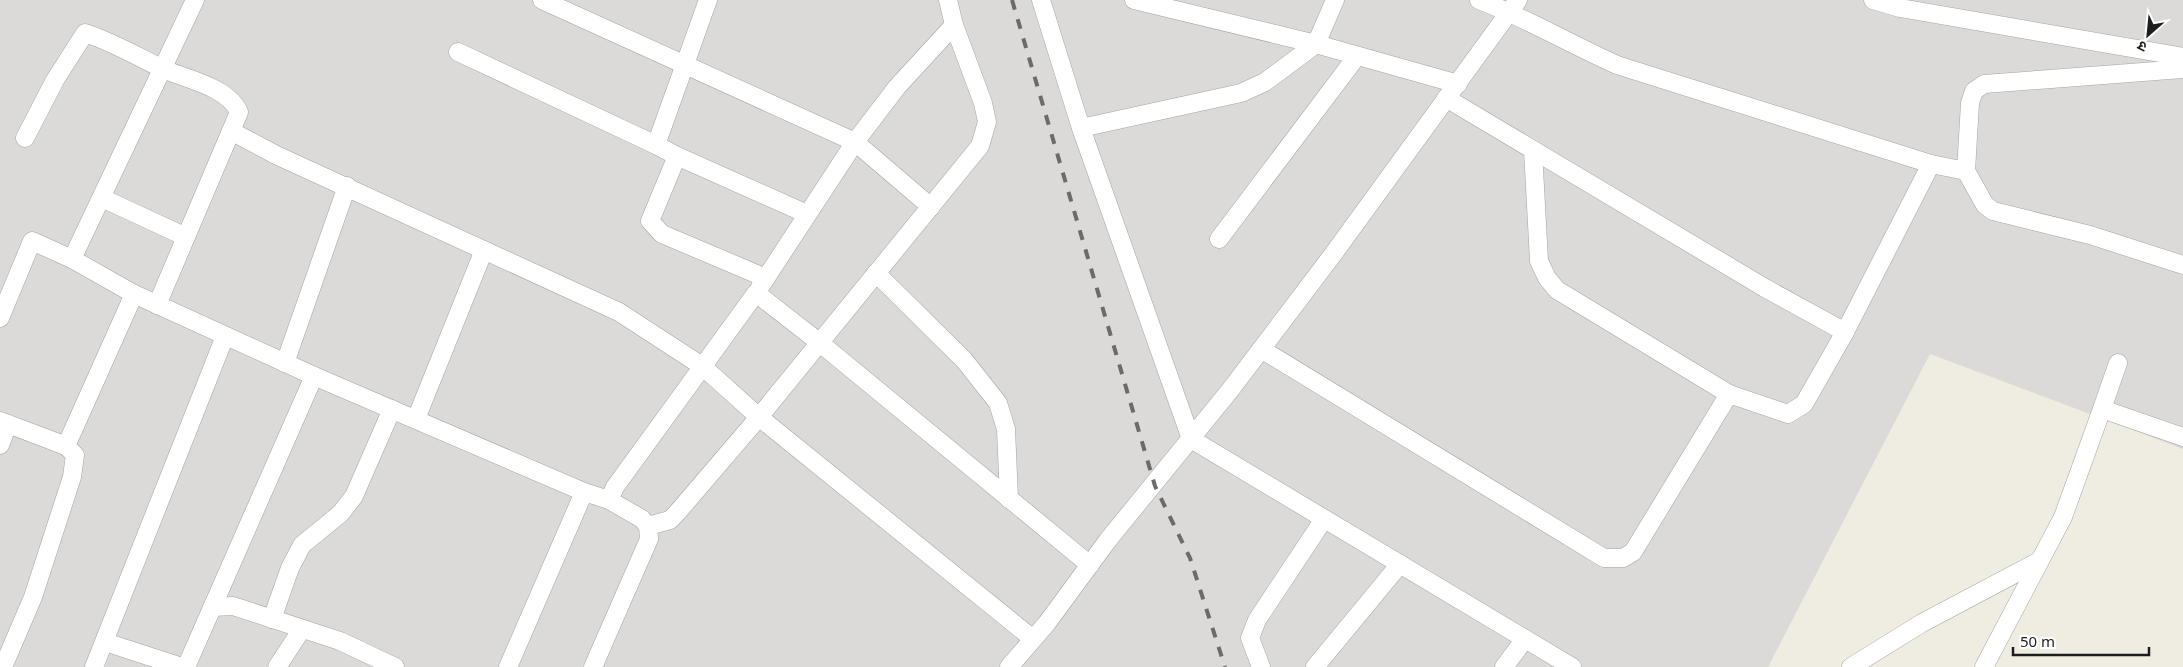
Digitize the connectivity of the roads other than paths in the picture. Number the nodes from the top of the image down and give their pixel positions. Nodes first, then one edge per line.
1 (195, 0) edge
2 (542, 0) edge
3 (708, 0) edge
4 (1041, 0) edge
5 (1134, 0) edge
6 (1335, 0) edge
7 (1479, 0) edge
8 (1873, 0) edge
9 (946, 1) edge
10 (1514, 6) edge
11 (954, 25) junction
12 (1316, 44) junction
13 (458, 52) dead end
14 (1358, 56) junction
15 (2183, 56) edge
16 (685, 65) junction
17 (164, 69) junction
18 (2183, 69) edge
19 (1458, 84) junction
20 (1446, 98) junction
21 (1081, 128) junction
22 (231, 131) junction
23 (25, 138) dead end
24 (855, 142) junction
25 (656, 145) junction
26 (1533, 150) junction
27 (677, 156) junction
28 (1931, 164) junction
29 (1966, 171) junction
30 (347, 186) junction
31 (102, 198) junction
32 (931, 207) junction
33 (807, 214) junction
34 (186, 237) junction
35 (1219, 239) dead end
36 (484, 250) junction
37 (72, 259) junction
38 (2183, 265) edge
39 (876, 273) junction
40 (766, 278) junction
41 (756, 293) junction
42 (134, 294) junction
43 (158, 305) junction
44 (0, 318) edge
45 (1846, 332) junction
46 (225, 336) junction
47 (820, 343) junction
48 (1261, 349) junction
49 (285, 363) junction
50 (2118, 363) dead end
51 (702, 366) junction
52 (314, 376) junction
53 (1729, 394) junction
54 (392, 409) junction
55 (2102, 409) junction
56 (759, 417) junction
57 (416, 419) junction
58 (4, 422) edge
59 (2183, 437) edge
60 (1191, 439) junction
61 (0, 444) edge
62 (66, 446) junction
63 (584, 492) junction
64 (1009, 499) junction
65 (610, 500) junction
66 (1324, 519) junction
67 (648, 526) junction
68 (2038, 561) junction
69 (1400, 564) junction
70 (1090, 565) junction
71 (212, 607) junction
72 (272, 619) junction
73 (302, 629) junction
74 (1033, 638) junction
75 (1525, 638) junction
76 (105, 642) junction
77 (3, 667) edge
78 (94, 667) edge
79 (184, 667) edge
80 (277, 667) edge
81 (395, 667) edge
82 (508, 667) edge
83 (592, 667) edge
84 (1009, 667) edge
85 (1261, 667) edge
86 (1315, 667) edge
87 (1504, 667) edge
88 (1572, 667) edge
89 (1850, 667) edge
90 (1984, 667) edge

1 - 17 street
2 - 16 street
3 - 16 street
4 - 21 street
5 - 12 street
6 - 12 street
7 - 10 street
8 - 15 street
9 - 11 street
10 - 19 street
10 - 28 street
11 - 24 street
11 - 32 street
12 - 14 street
12 - 21 street
13 - 25 street
14 - 19 street
14 - 35 street
16 - 24 street
16 - 25 street
17 - 22 street
17 - 23 street
17 - 31 street
18 - 29 street
19 - 20 street
20 - 26 street
20 - 48 street
21 - 60 street
22 - 30 street
22 - 34 street
24 - 32 street
24 - 33 street
25 - 27 street
26 - 45 street
26 - 53 street
27 - 33 street
27 - 40 street
28 - 29 street
28 - 45 street
29 - 38 street
30 - 36 street
30 - 49 street
31 - 34 street
31 - 37 street
32 - 39 street
33 - 40 street
34 - 43 street
36 - 51 street
36 - 57 street
37 - 42 street
37 - 44 street
39 - 47 street
39 - 64 street
40 - 41 street
41 - 47 street
41 - 51 street
42 - 43 street
42 - 62 street
43 - 46 street
45 - 53 street
46 - 49 street
46 - 76 street
47 - 56 street
47 - 64 street
48 - 53 street
48 - 60 street
49 - 52 street
50 - 55 street
51 - 56 street
51 - 65 street
52 - 54 street
52 - 71 street
54 - 57 street
54 - 72 street
55 - 59 street
55 - 68 street
56 - 67 street
56 - 74 street
57 - 63 street
58 - 61 street
58 - 62 street
60 - 66 street
60 - 70 street
62 - 77 street
63 - 65 street
63 - 82 street
64 - 70 street
65 - 67 street
66 - 69 street
66 - 85 street
67 - 83 street
68 - 89 street
68 - 90 street
69 - 75 street
69 - 86 street
70 - 74 street
71 - 72 street
71 - 79 street
72 - 73 street
73 - 80 street
73 - 81 street
74 - 84 street
75 - 87 street
75 - 88 street
76 - 78 street
76 - 79 street

